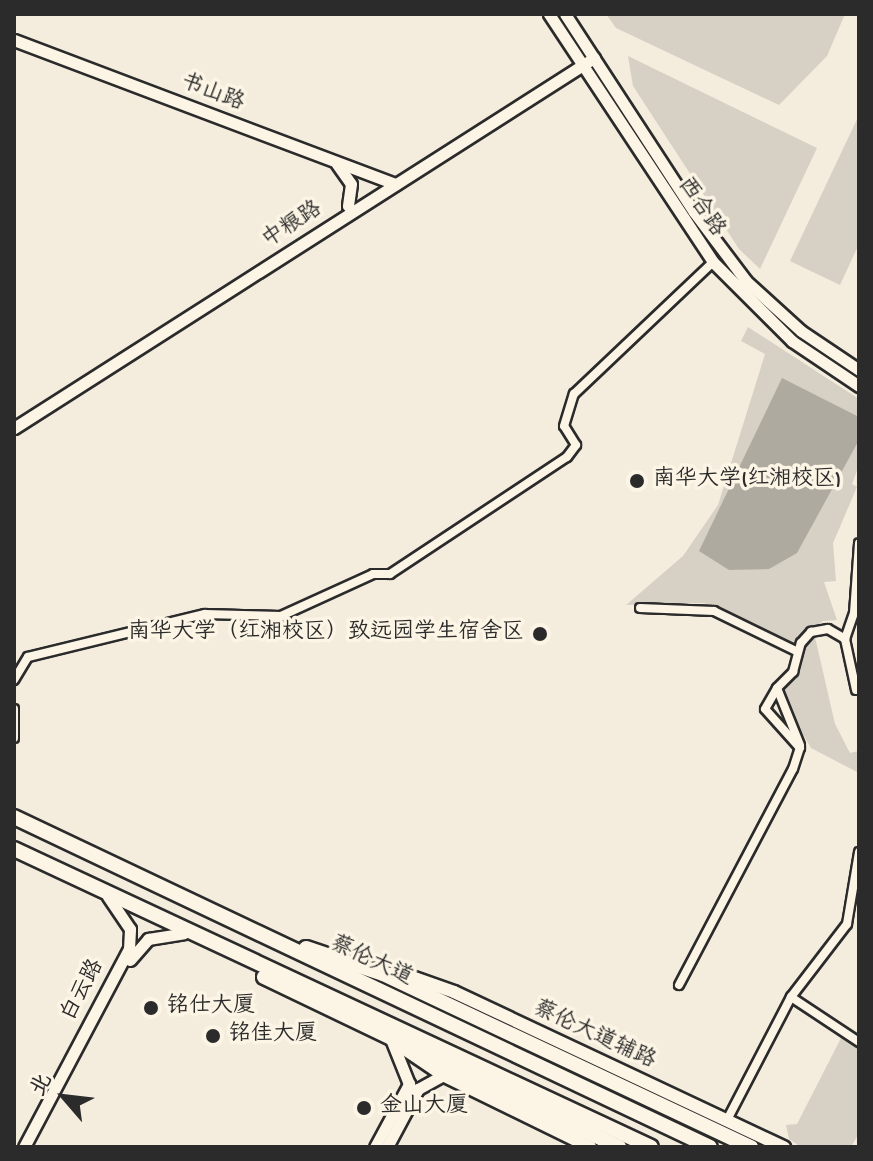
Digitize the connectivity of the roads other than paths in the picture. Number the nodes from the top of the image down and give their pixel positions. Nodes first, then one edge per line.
1 (549, 14) edge
2 (565, 14) edge
3 (14, 40) edge
4 (592, 55) junction
5 (580, 62) junction
6 (334, 161) junction
7 (392, 183) junction
8 (348, 206) junction
9 (713, 262) junction
10 (859, 370) edge
11 (859, 386) edge
12 (14, 420) edge
13 (14, 428) edge
14 (859, 543) edge
15 (640, 608) dead end
16 (845, 639) junction
17 (798, 652) junction
18 (14, 680) edge
19 (777, 688) junction
20 (858, 690) edge
21 (859, 702) edge
22 (14, 709) edge
23 (14, 738) edge
24 (800, 748) junction
25 (14, 817) edge
26 (14, 849) edge
27 (859, 852) edge
28 (858, 862) edge
29 (108, 896) junction
30 (184, 933) junction
31 (265, 936) junction
32 (216, 948) junction
33 (383, 974) junction
34 (679, 985) dead end
35 (791, 997) junction
36 (391, 1039) junction
37 (859, 1042) edge
38 (443, 1075) junction
39 (727, 1120) junction
40 (31, 1145) edge
41 (375, 1147) edge
42 (387, 1147) edge
43 (590, 1147) edge
44 (619, 1147) edge
45 (651, 1147) edge
46 (710, 1147) edge
47 (751, 1147) edge
48 (784, 1147) edge

1 - 5 street, 西合路
2 - 4 street, 西合路
3 - 6 street, 书山路
4 - 5 street, 中粮路
4 - 10 street, 西合路
5 - 7 street, 中粮路
5 - 9 street, 西合路
6 - 7 street, 书山路
6 - 8 street
7 - 8 street, 中粮路
7 - 13 street, 中粮路
8 - 12 street, 中粮路
9 - 11 street, 西合路
9 - 18 street
14 - 16 street
15 - 17 street
16 - 17 street
16 - 20 street
17 - 19 street
19 - 24 street
19 - 24 street
20 - 21 street
22 - 23 street
24 - 34 street
25 - 31 highway, 蔡伦大道
26 - 29 highway
27 - 28 street
28 - 35 street
29 - 30 highway
29 - 40 street, 白云路
30 - 32 highway
30 - 40 street, 白云路
31 - 33 highway
31 - 46 highway, 蔡伦大道
32 - 36 highway
32 - 45 highway
33 - 39 main road, 蔡伦大道辅路
33 - 47 highway
35 - 37 street
35 - 39 street
36 - 38 main road
36 - 41 street
36 - 44 highway
38 - 42 street
38 - 43 main road
39 - 48 main road, 蔡伦大道辅路

